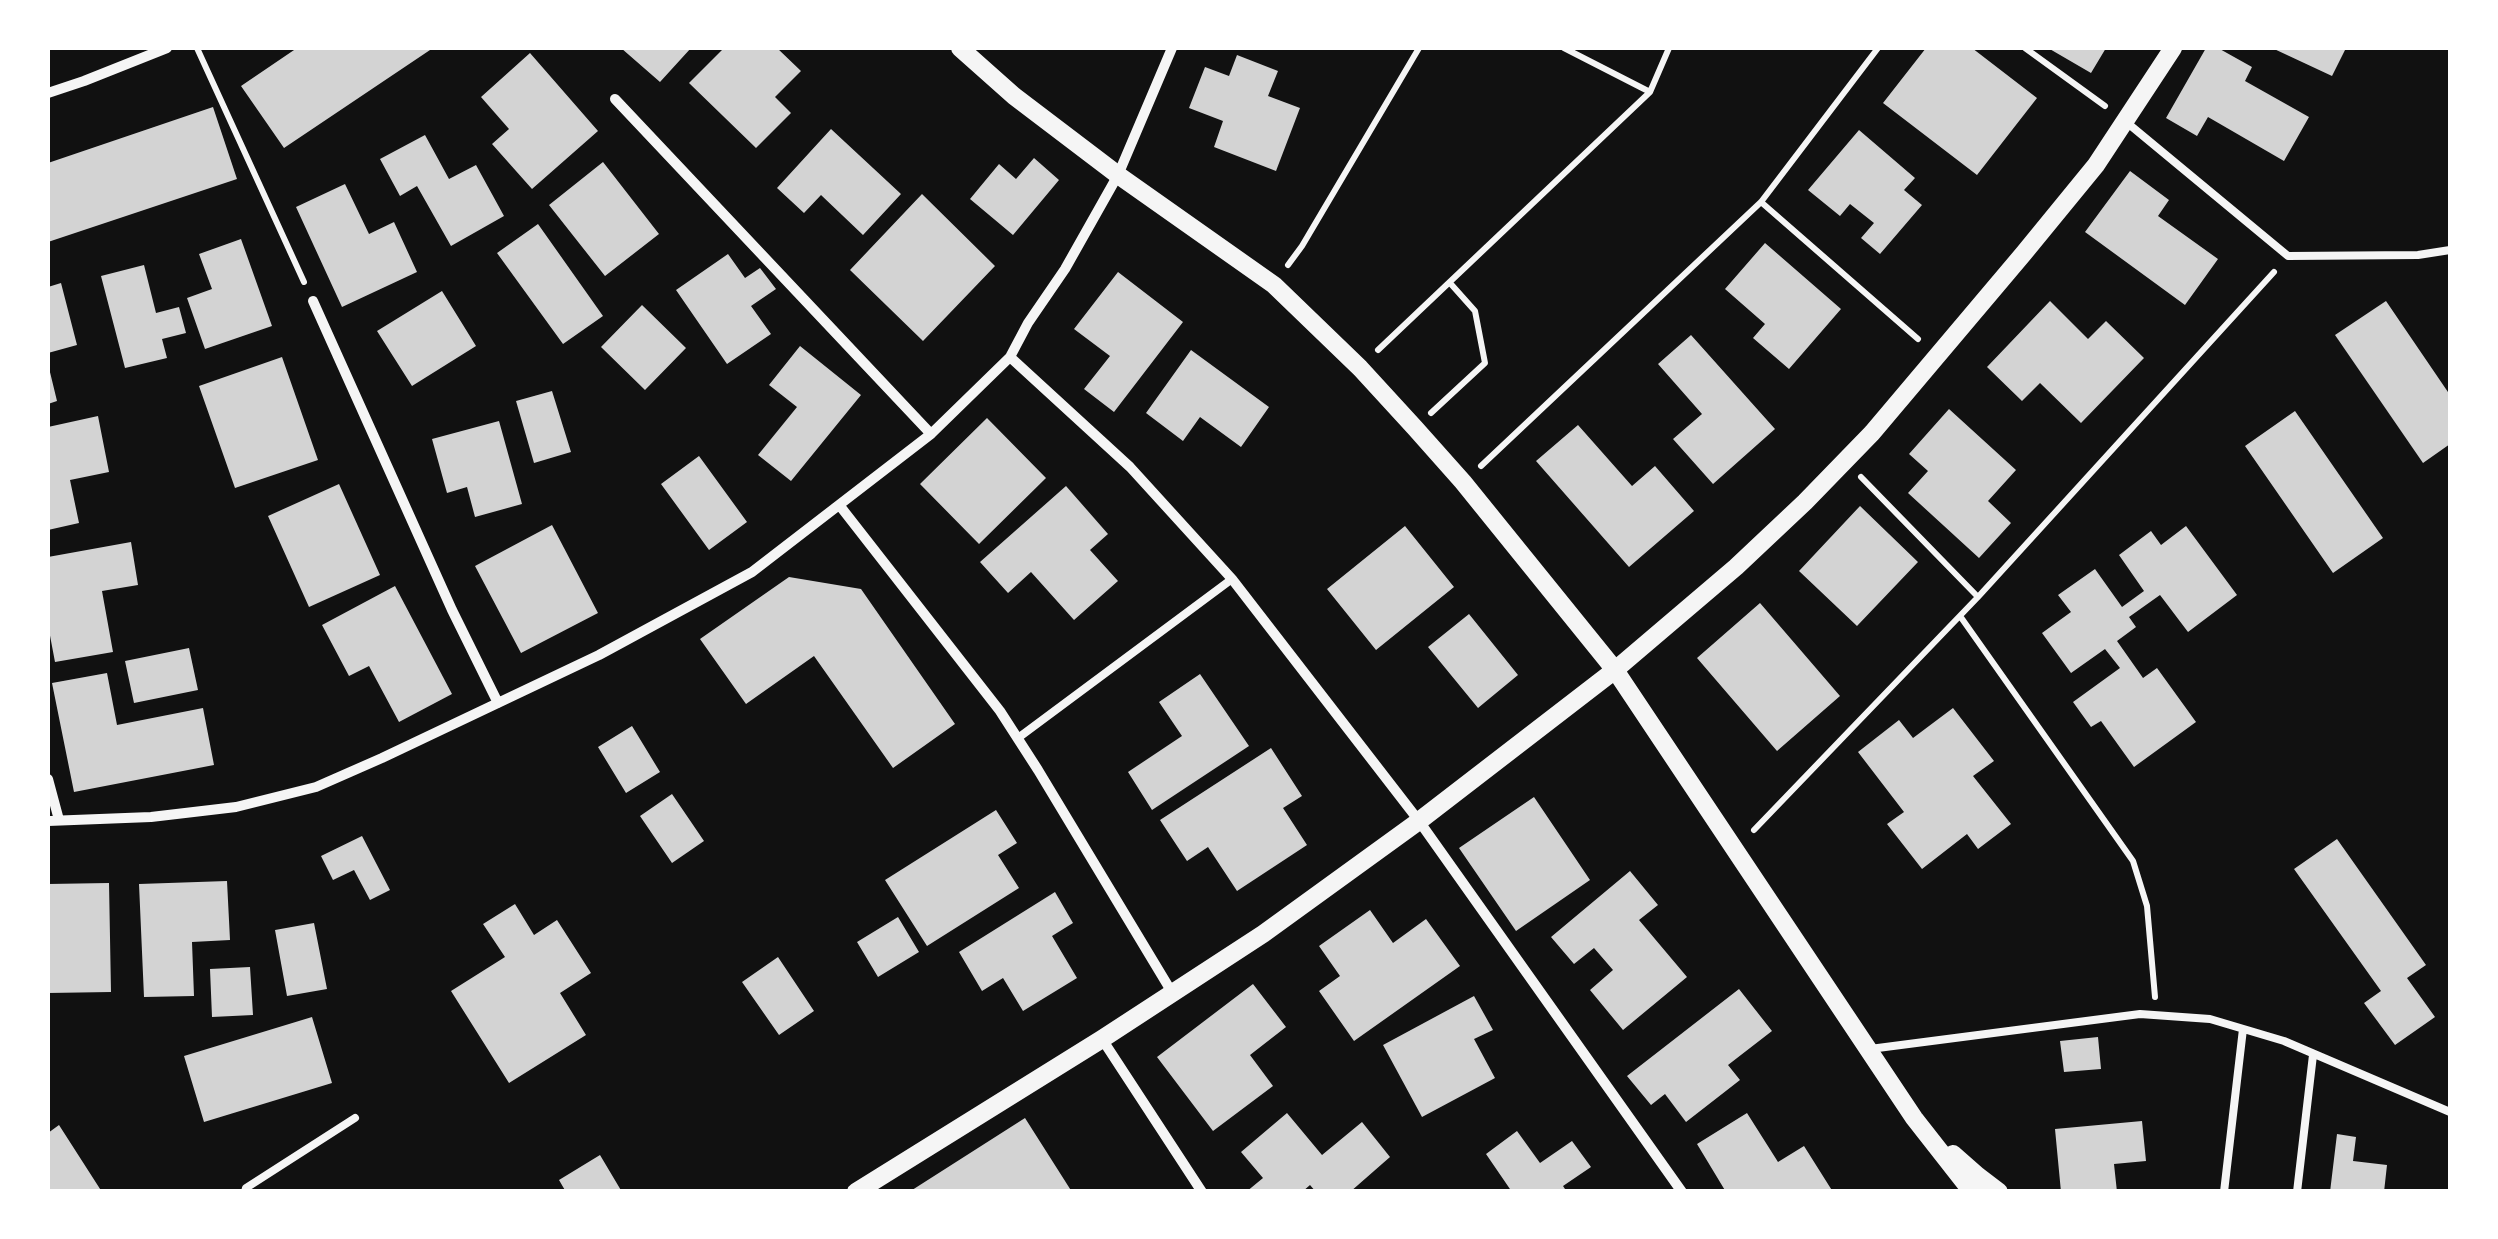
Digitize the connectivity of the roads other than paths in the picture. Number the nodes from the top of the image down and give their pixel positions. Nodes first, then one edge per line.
1 (167, 48) edge
2 (960, 48) edge
3 (1172, 48) edge
4 (2173, 48) edge
5 (48, 93) edge
6 (615, 99) dead end
7 (2126, 120) junction
8 (1118, 174) junction
9 (2450, 250) edge
10 (313, 302) road end
11 (1010, 357) junction
12 (931, 434) junction
13 (840, 506) junction
14 (1232, 578) junction
15 (1615, 670) junction
16 (498, 703) junction
17 (1018, 738) junction
18 (48, 780) edge
19 (53, 821) edge
20 (1419, 821) junction
21 (1173, 994) junction
22 (2243, 1029) junction
23 (1102, 1039) junction
24 (1868, 1049) junction
25 (2314, 1055) junction
26 (2450, 1112) edge
27 (355, 1118) dead end
28 (1914, 1118) junction
29 (245, 1192) edge
30 (856, 1192) edge
31 (1202, 1192) edge
32 (1682, 1192) edge
33 (1972, 1192) edge
34 (1999, 1192) edge
35 (2224, 1192) edge
36 (2296, 1192) edge

1 - 5 street
2 - 8 street
3 - 8 street
4 - 7 street
6 - 12 street
7 - 9 lane
7 - 15 street
8 - 11 street
8 - 15 street
10 - 16 street
11 - 12 street
11 - 14 street
12 - 13 street
13 - 16 street
13 - 17 street
14 - 17 lane
14 - 20 street
15 - 20 street
15 - 24 street
16 - 19 street
17 - 21 street
18 - 19 street
20 - 21 street
20 - 32 street
21 - 23 street
22 - 24 lane
22 - 25 lane
22 - 35 lane
23 - 30 street
23 - 31 street
24 - 28 street
25 - 26 lane
25 - 36 lane
27 - 29 lane
28 - 33 street
28 - 34 street

